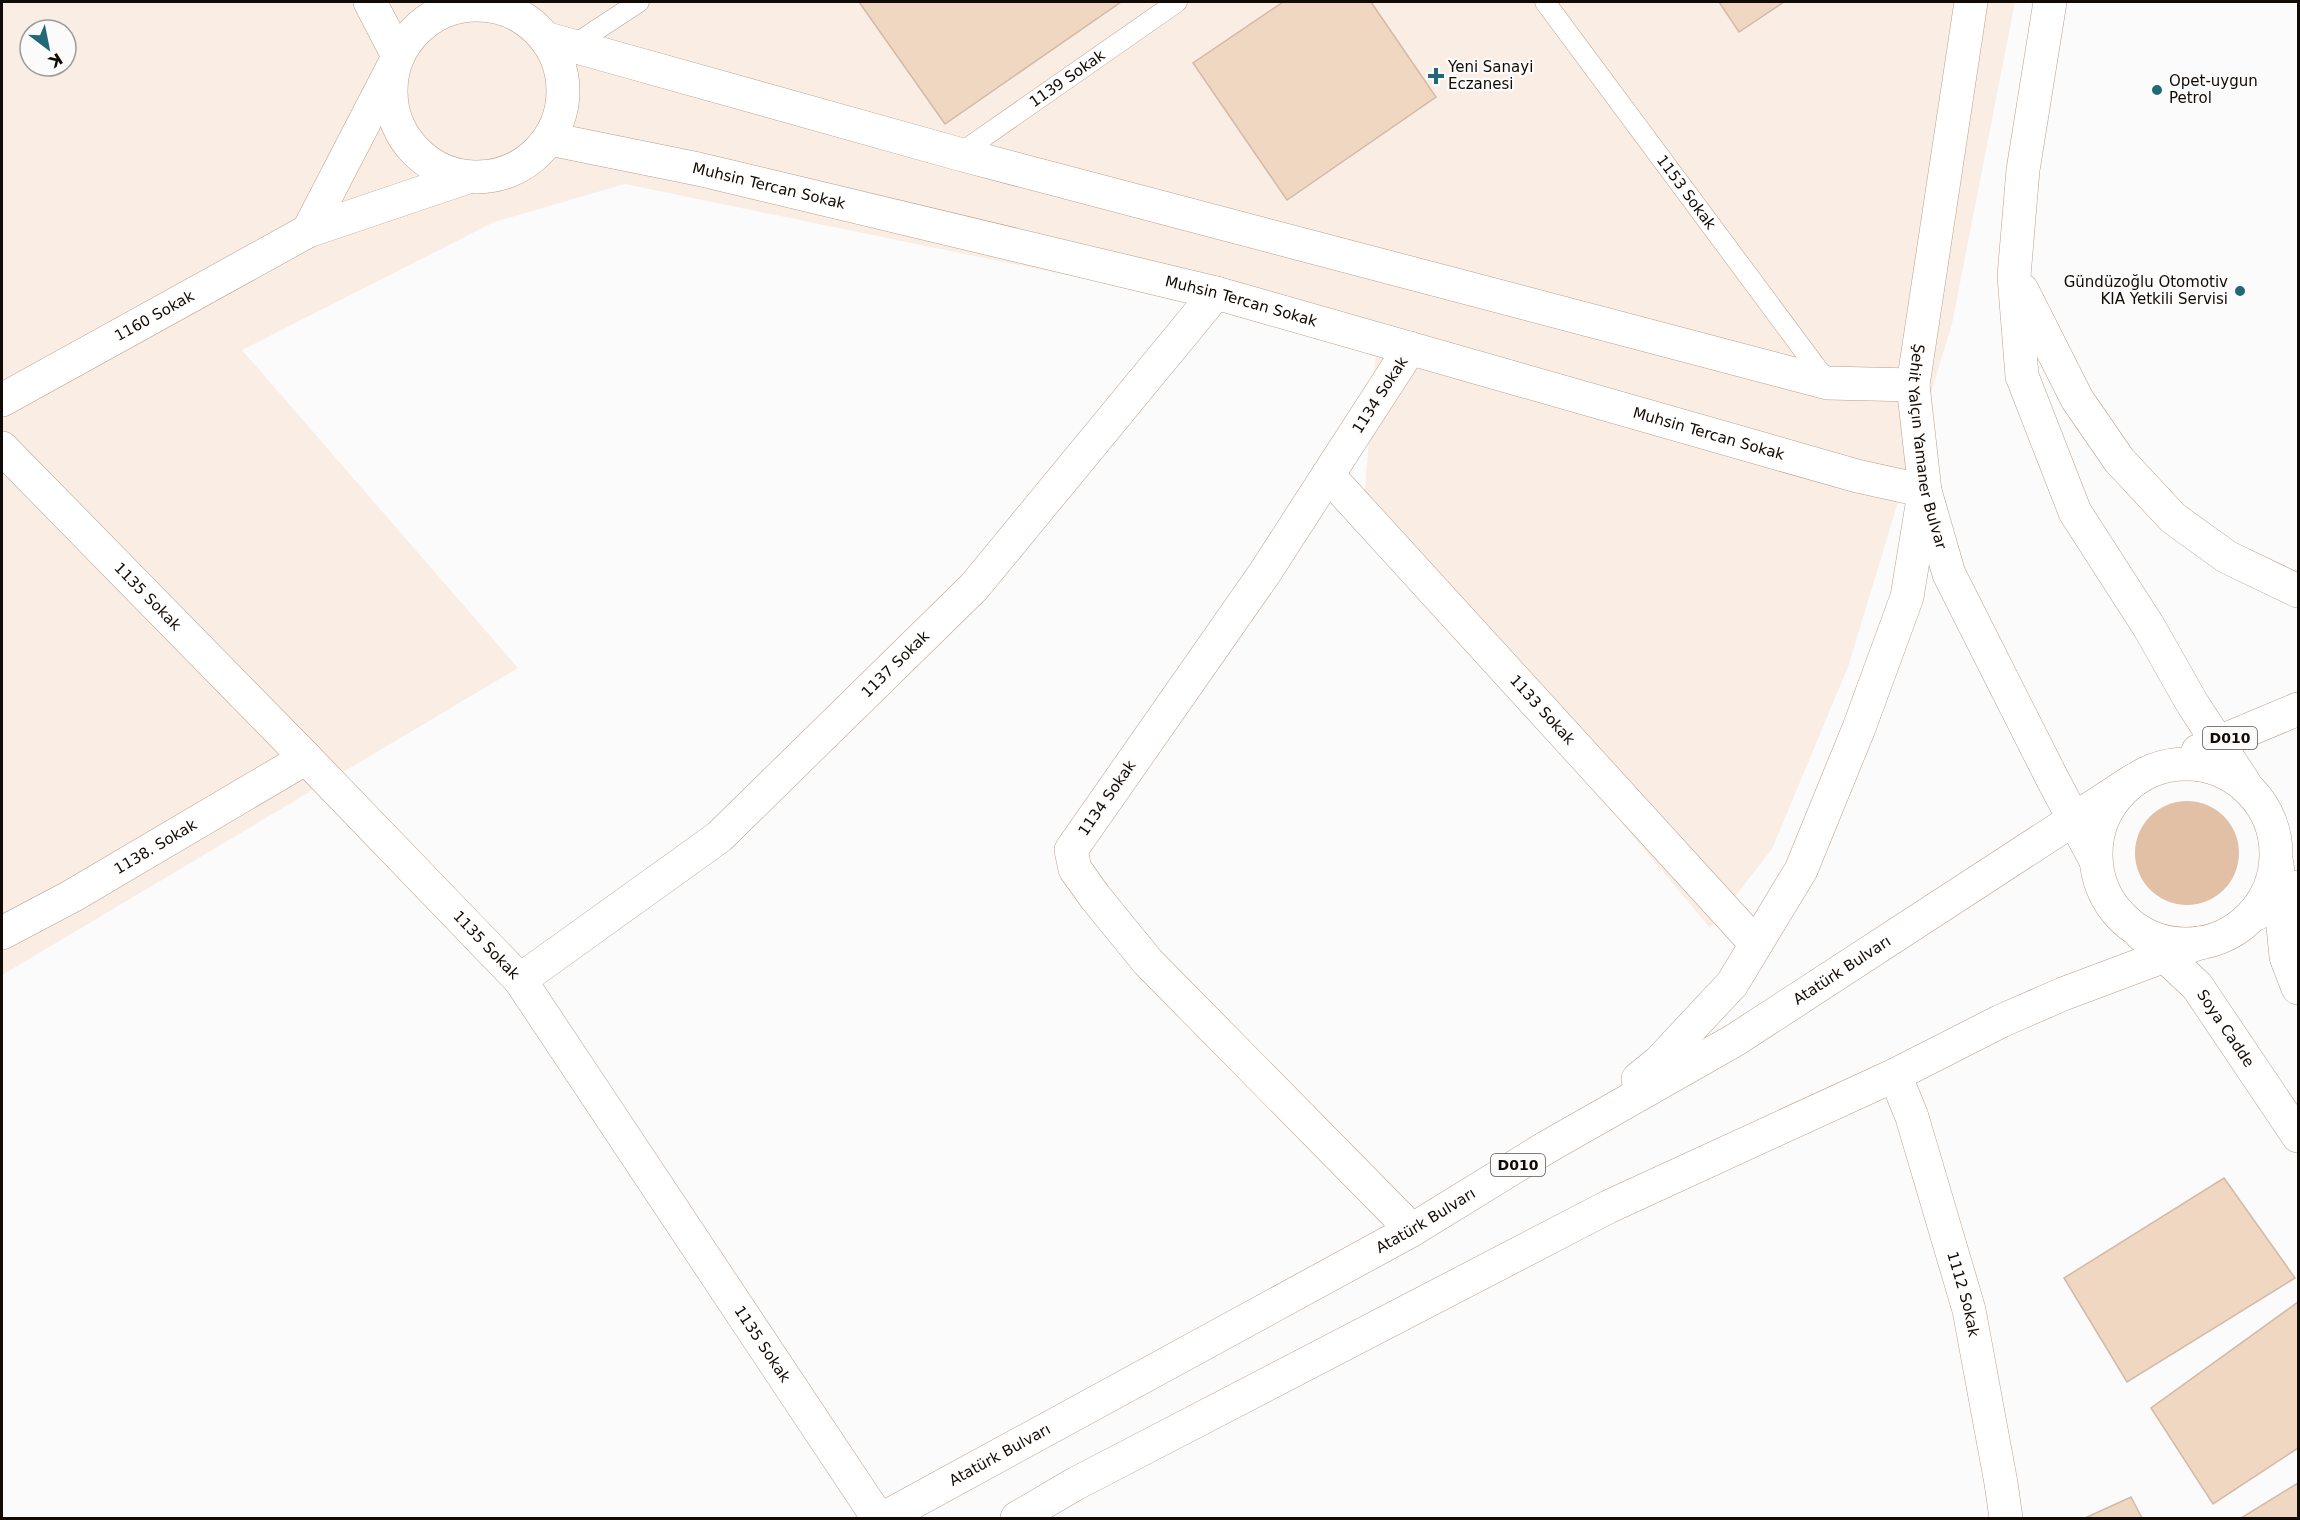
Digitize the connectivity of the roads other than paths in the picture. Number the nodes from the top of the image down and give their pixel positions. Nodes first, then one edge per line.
1 (370, 2) edge
2 (639, 2) edge
3 (1177, 2) edge
4 (1545, 2) edge
5 (1971, 2) edge
6 (2050, 2) edge
7 (515, 9) edge
8 (560, 43) junction
9 (396, 61) junction
10 (550, 139) junction
11 (959, 154) junction
12 (468, 177) junction
13 (308, 231) junction
14 (2014, 276) junction
15 (1216, 293) junction
16 (1410, 348) junction
17 (1828, 383) junction
18 (1913, 385) junction
19 (2, 400) edge
20 (2, 448) edge
21 (1328, 475) junction
22 (1924, 491) junction
23 (2298, 591) edge
24 (2298, 709) edge
25 (2218, 743) junction
26 (306, 758) junction
27 (2147, 774) junction
28 (2245, 784) junction
29 (2074, 819) junction
30 (2095, 859) junction
31 (2285, 883) edge
32 (2, 933) edge
33 (2140, 933) junction
34 (2199, 943) junction
35 (1756, 944) junction
36 (2166, 957) junction
37 (520, 980) junction
38 (2298, 988) edge
39 (1895, 1075) junction
40 (2298, 1136) edge
41 (1547, 1147) junction
42 (1412, 1230) junction
43 (878, 1518) edge
44 (884, 1518) edge
45 (1017, 1518) edge
46 (2006, 1518) edge

1 - 9 main road
2 - 8 lane
3 - 11 lane, 1139 Sokak
4 - 17 lane, 1153 Sokak
5 - 18 main road, Şehit Yalçın Yamaner Bulvar
6 - 14 main road
7 - 8 main road
7 - 9 main road
8 - 10 main road
8 - 11 main road
9 - 12 main road
9 - 13 main road
10 - 12 main road
10 - 15 main road, Muhsin Tercan Sokak
11 - 17 main road
12 - 13 main road, 1160 Sokak
13 - 19 main road, 1160 Sokak
14 - 23 main road
14 - 25 main road
15 - 16 main road, Muhsin Tercan Sokak
15 - 37 main road, 1137 Sokak
16 - 21 main road, 1134 Sokak
16 - 22 main road, Muhsin Tercan Sokak
17 - 18 main road
18 - 22 main road, Şehit Yalçın Yamaner Bulvar
20 - 26 main road, 1135 Sokak
21 - 35 main road, 1133 Sokak
21 - 42 main road, 1134 Sokak
22 - 29 main road, Şehit Yalçın Yamaner Bulvar
22 - 35 main road
24 - 25 main road, Atatürk Bulvarı / D010
25 - 27 main road, Atatürk Bulvarı / D010
25 - 28 main road
26 - 32 main road, 1138. Sokak
26 - 37 main road, 1135 Sokak
27 - 28 main road
27 - 29 main road, Atatürk Bulvarı / D010
27 - 30 main road
28 - 31 main road
29 - 30 main road, Şehit Yalçın Yamaner Bulvar
29 - 41 main road, Atatürk Bulvarı / D010
30 - 33 main road
31 - 34 main road
31 - 38 main road
33 - 34 main road
33 - 36 main road, Soya Cadde
34 - 36 main road
35 - 41 main road
36 - 39 main road
36 - 40 main road, Soya Cadde
37 - 43 main road, 1135 Sokak
39 - 45 main road
39 - 46 main road, 1112 Sokak
41 - 42 main road, Atatürk Bulvarı / D010
42 - 44 main road, Atatürk Bulvarı / D010

